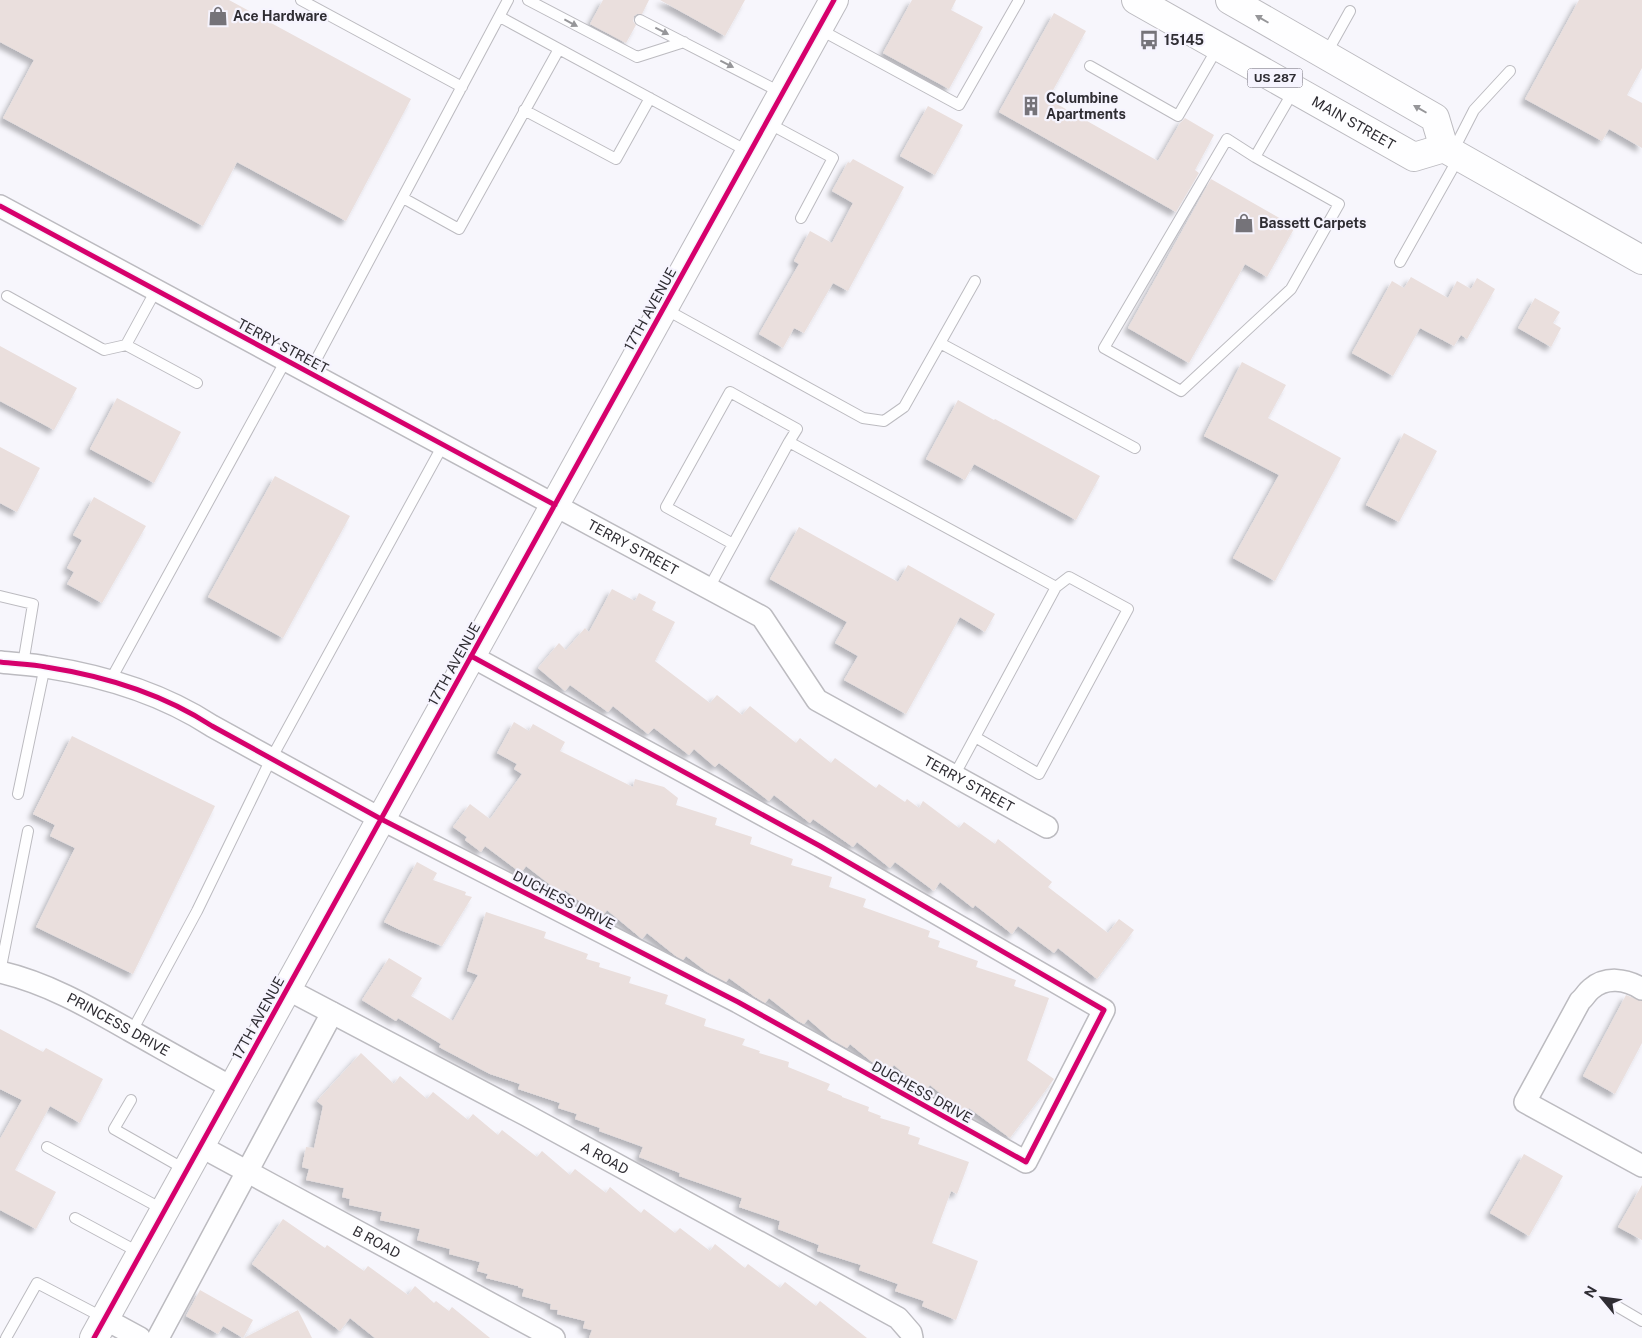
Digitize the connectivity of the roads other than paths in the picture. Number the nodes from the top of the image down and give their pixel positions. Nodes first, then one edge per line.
1 (302, 0) edge
2 (508, 0) edge
3 (528, 0) edge
4 (834, 0) edge
5 (1019, 0) edge
6 (1136, 0) edge
7 (1230, 0) edge
8 (1350, 11) dead end
9 (500, 17) junction
10 (640, 20) dead end
11 (818, 29) junction
12 (684, 42) junction
13 (1219, 46) junction
14 (559, 48) junction
15 (1325, 55) junction
16 (1090, 66) dead end
17 (1510, 71) dead end
18 (462, 88) junction
19 (1294, 89) junction
20 (782, 93) junction
21 (650, 98) junction
22 (524, 110) junction
23 (767, 122) junction
24 (1452, 152) junction
25 (750, 153) junction
26 (1255, 157) junction
27 (403, 198) junction
28 (0, 206) edge
29 (800, 218) dead end
30 (1642, 260) edge
31 (1400, 262) dead end
32 (975, 281) dead end
33 (156, 290) junction
34 (7, 296) dead end
35 (664, 308) junction
36 (940, 342) junction
37 (126, 345) junction
38 (286, 360) junction
39 (309, 373) junction
40 (197, 383) dead end
41 (790, 442) junction
42 (443, 445) junction
43 (1135, 448) dead end
44 (555, 505) junction
45 (733, 544) junction
46 (1056, 587) junction
47 (709, 588) junction
48 (0, 596) edge
49 (471, 656) junction
50 (0, 662) edge
51 (23, 664) junction
52 (45, 666) junction
53 (110, 680) junction
54 (975, 737) junction
55 (271, 759) junction
56 (954, 776) junction
57 (18, 794) dead end
58 (381, 819) junction
59 (1047, 827) dead end
60 (28, 831) dead end
61 (0, 972) edge
62 (287, 989) junction
63 (1642, 989) edge
64 (332, 1013) junction
65 (132, 1031) junction
66 (233, 1088) junction
67 (130, 1100) dead end
68 (200, 1146) junction
69 (47, 1147) dead end
70 (1642, 1166) edge
71 (187, 1171) junction
72 (246, 1171) junction
73 (165, 1210) junction
74 (75, 1218) dead end
75 (141, 1254) junction
76 (1613, 1304) dead end
77 (1642, 1321) edge
78 (100, 1328) edge
79 (6, 1338) edge
80 (140, 1338) edge
81 (158, 1338) edge
82 (554, 1338) edge
83 (912, 1338) edge

1 - 18 lane
2 - 9 lane
3 -> 12 lane
4 - 11 main road, 17TH AVENUE
5 - 11 lane
6 - 13 main road, MAIN STREET / US 287
15 -> 7 main road
8 - 15 lane
9 - 14 lane
9 - 18 lane
10 -> 12 lane
11 - 20 main road, 17TH AVENUE
12 -> 20 lane
13 - 16 lane
13 - 19 main road, MAIN STREET / US 287
14 - 21 lane
14 - 22 lane
24 -> 15 main road
17 - 24 lane
18 - 27 lane
19 - 24 main road, MAIN STREET / US 287
19 - 26 lane
20 - 23 main road, 17TH AVENUE
21 - 22 lane
21 - 25 lane
22 - 27 lane
23 - 25 main road, 17TH AVENUE
23 - 29 lane
24 - 30 main road
24 - 31 lane
25 - 35 main road, 17TH AVENUE
26 - 26 lane
27 - 39 lane
28 - 33 street, TERRY STREET
32 - 36 lane
33 - 37 lane
33 - 38 street, TERRY STREET
34 - 37 lane
35 - 36 lane
35 - 44 main road, 17TH AVENUE
36 - 43 lane
37 - 40 lane
38 - 39 street, TERRY STREET
38 - 53 lane
39 - 42 street, TERRY STREET
41 - 45 lane
41 - 45 lane
41 - 46 lane
42 - 44 street, TERRY STREET
42 - 55 lane
44 - 47 street, TERRY STREET
44 - 49 main road, 17TH AVENUE
45 - 47 lane
46 - 54 lane
46 - 54 lane
47 - 56 street, TERRY STREET
48 - 51 lane
49 - 58 main road, 17TH AVENUE
49 - 58 street, DUCHESS DRIVE
50 - 51 street, DUCHESS DRIVE
51 - 52 street, DUCHESS DRIVE
52 - 53 street, DUCHESS DRIVE
52 - 57 lane
53 - 55 street, DUCHESS DRIVE
54 - 56 lane
55 - 58 street, DUCHESS DRIVE
55 - 65 lane
56 - 59 street, TERRY STREET
58 - 62 main road, 17TH AVENUE
60 - 61 lane
61 - 65 street, PRINCESS DRIVE
62 - 64 street, A ROAD
62 - 66 main road, 17TH AVENUE
63 - 70 street
64 - 72 street
64 - 83 street, A ROAD
65 - 66 street, PRINCESS DRIVE
66 - 68 main road, 17TH AVENUE
67 - 71 lane
68 - 71 main road, 17TH AVENUE
68 - 72 street, B ROAD
69 - 73 lane
71 - 73 main road, 17TH AVENUE
72 - 81 street
72 - 82 street, B ROAD
73 - 75 main road, 17TH AVENUE
74 - 75 lane
75 - 78 main road, 17TH AVENUE
76 - 77 lane
78 - 79 lane
78 - 80 street

